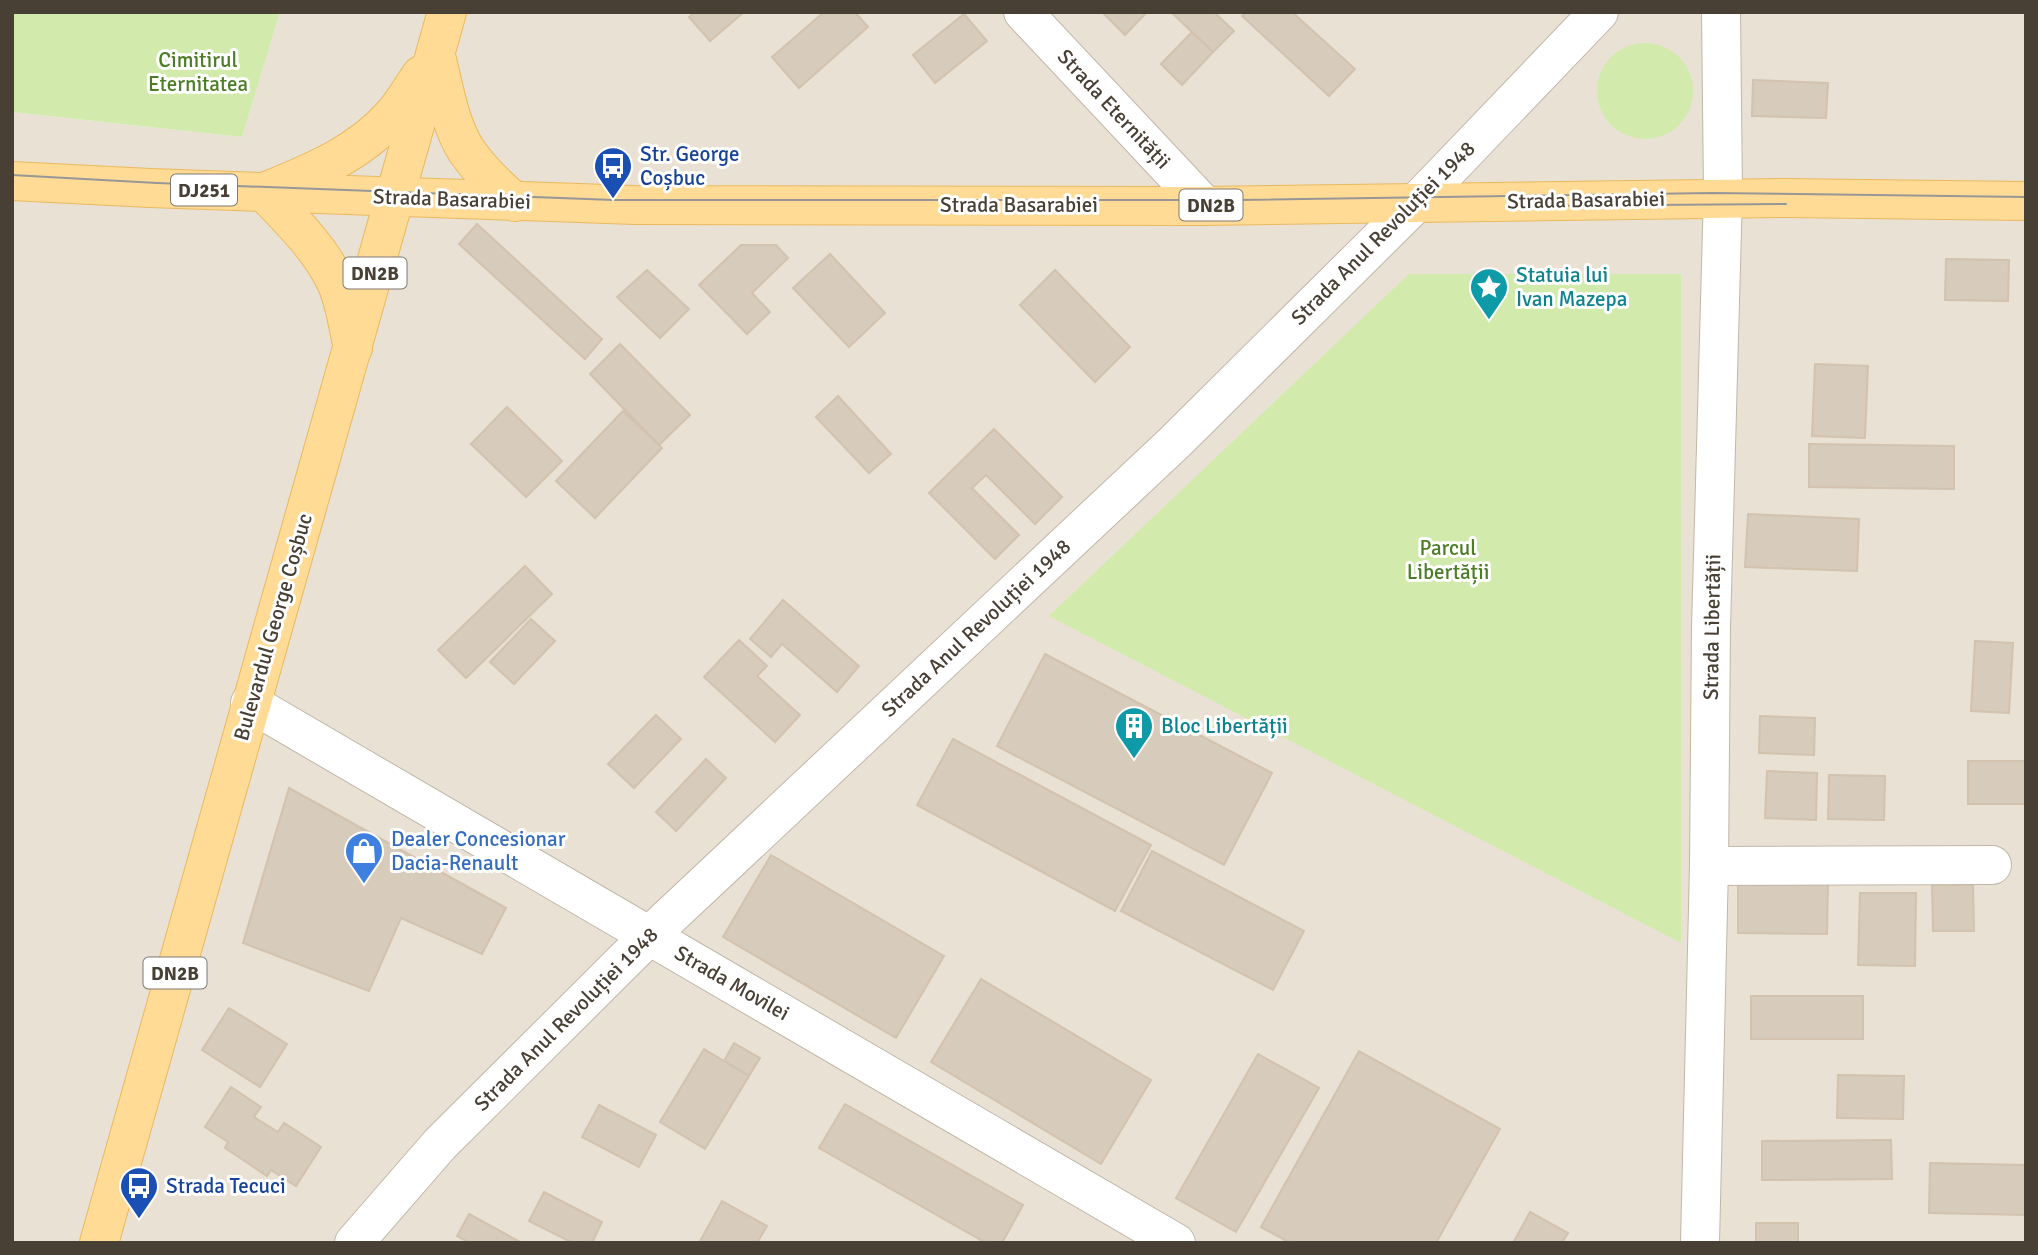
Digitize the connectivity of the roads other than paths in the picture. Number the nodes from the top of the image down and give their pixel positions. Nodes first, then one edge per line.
1 (447, 12) edge
2 (1023, 12) edge
3 (1599, 12) edge
4 (1721, 12) edge
5 (436, 54) junction
6 (12, 181) edge
7 (264, 192) junction
8 (396, 197) junction
9 (1723, 198) junction
10 (2026, 201) edge
11 (515, 202) junction
12 (1415, 204) junction
13 (1205, 205) junction
14 (353, 349) junction
15 (250, 703) junction
16 (1992, 864) dead end
17 (1709, 866) junction
18 (650, 935) junction
19 (100, 1243) edge
20 (354, 1243) edge
21 (1176, 1243) edge
22 (1700, 1243) edge

1 - 5 main road, Bulevardul George Coșbuc
2 - 13 street, Strada Eternității
3 - 12 street, Strada Anul Revoluției 1948
4 - 9 street, Strada Libertății
5 - 7 main road
5 - 8 main road, Bulevardul George Coșbuc
5 - 11 main road
6 - 7 main road, Strada Basarabiei / DJ251
7 - 8 main road, Strada Basarabiei / DJ251
7 - 14 main road
8 - 11 main road, Strada Basarabiei / DN2B
8 - 14 main road, Bulevardul George Coșbuc / DN2B
9 - 10 main road, Strada Basarabiei / DN2B
9 - 12 main road, Strada Basarabiei / DN2B
9 - 17 street, Strada Libertății
11 - 13 main road, Strada Basarabiei / DN2B
12 - 13 main road, Strada Basarabiei / DN2B
12 - 18 street, Strada Anul Revoluției 1948
14 - 15 main road, Bulevardul George Coșbuc / DN2B
15 - 18 street, Strada Movilei
15 - 19 main road, Bulevardul George Coșbuc / DN2B
16 - 17 street
17 - 22 street, Strada Libertății
18 - 20 street, Strada Anul Revoluției 1948
18 - 21 street, Strada Movilei

